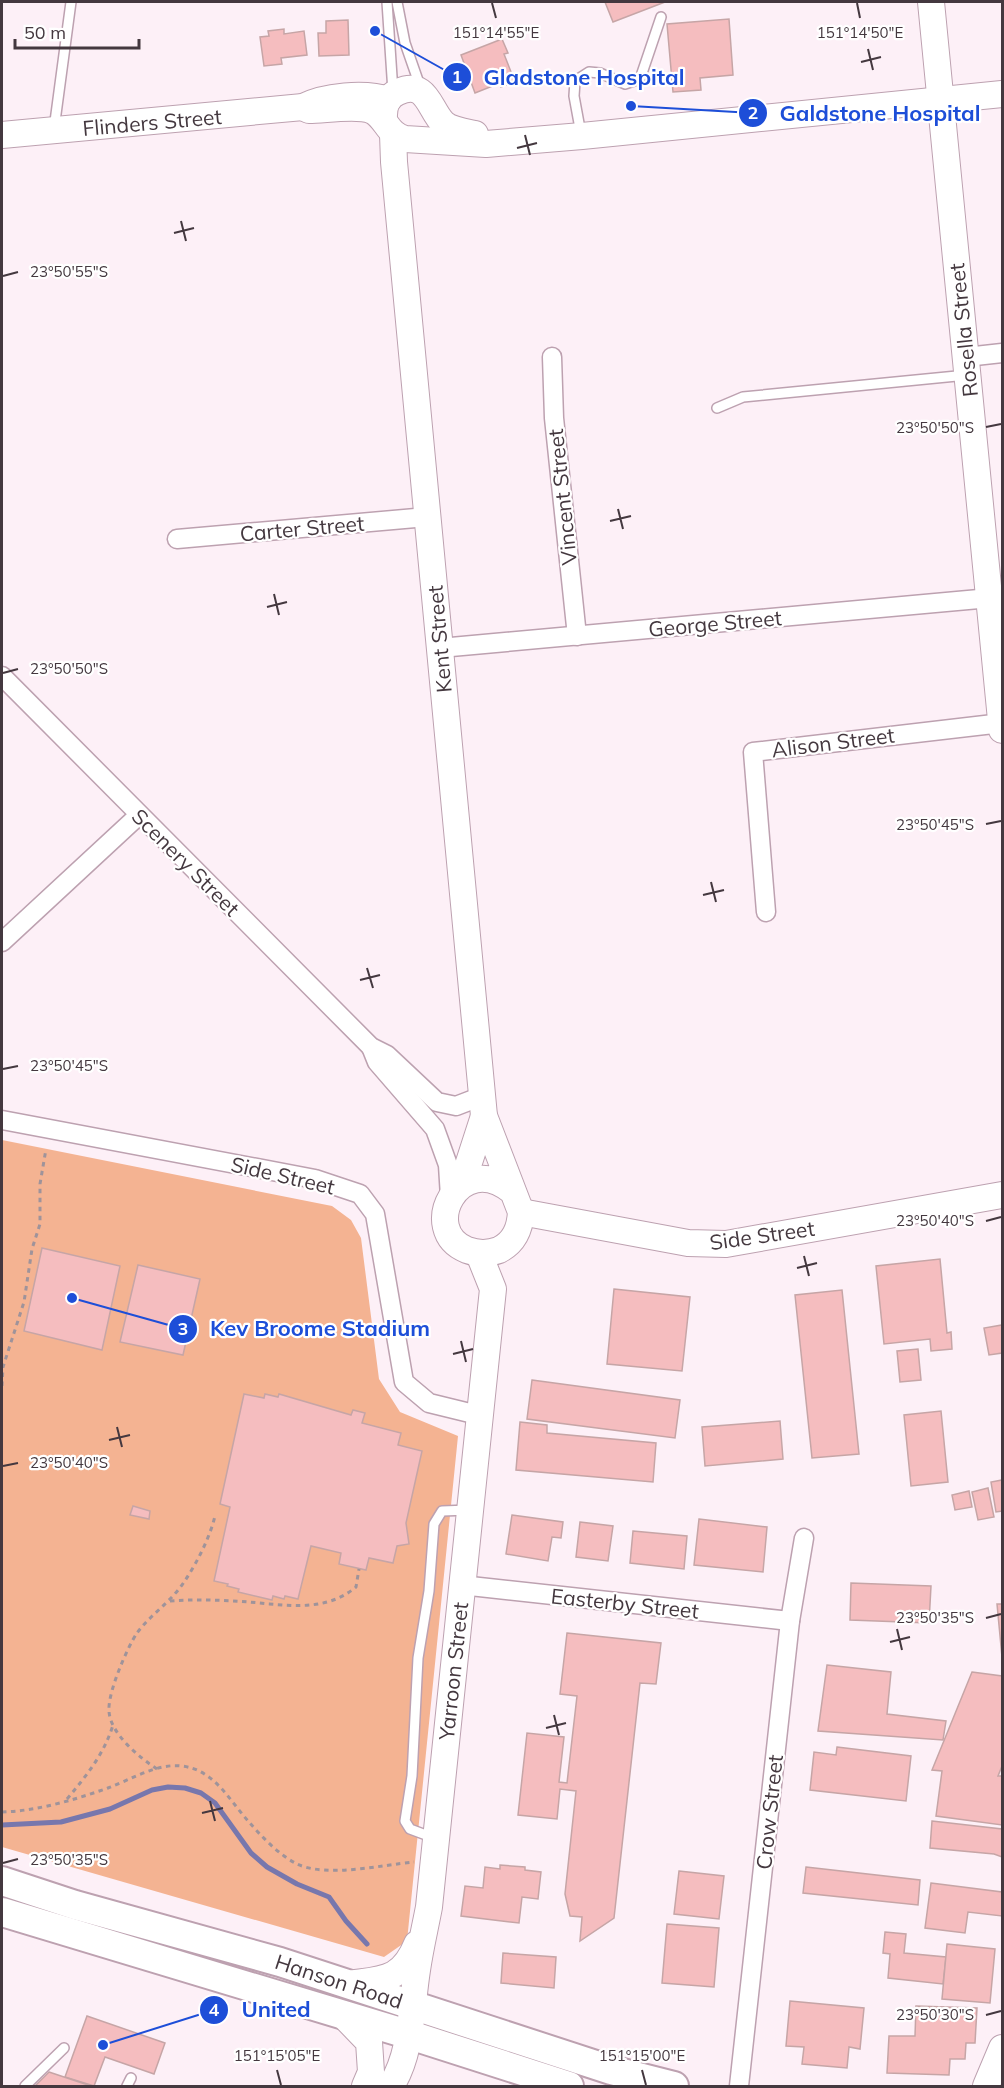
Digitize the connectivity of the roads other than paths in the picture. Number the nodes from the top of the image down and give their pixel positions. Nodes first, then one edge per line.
1 (71, 2) edge
2 (387, 2) edge
3 (397, 2) edge
4 (931, 2) edge
5 (661, 17) dead end
6 (1002, 94) edge
7 (428, 100) junction
8 (941, 100) junction
9 (398, 121) junction
10 (54, 131) junction
11 (2, 135) edge
12 (582, 136) junction
13 (510, 141) junction
14 (1002, 352) edge
15 (552, 357) dead end
16 (967, 366) junction
17 (717, 408) dead end
18 (427, 517) junction
19 (177, 539) dead end
20 (990, 598) junction
21 (577, 636) junction
22 (440, 648) junction
23 (2, 676) edge
24 (1002, 723) edge
25 (1002, 730) edge
26 (138, 816) junction
27 (766, 912) dead end
28 (2, 942) edge
29 (371, 1047) junction
30 (483, 1106) junction
31 (2, 1120) edge
32 (456, 1191) junction
33 (1002, 1195) edge
34 (516, 1201) junction
35 (479, 1254) junction
36 (478, 1415) junction
37 (469, 1510) junction
38 (804, 1538) dead end
39 (461, 1585) junction
40 (790, 1621) junction
41 (435, 1849) junction
42 (2, 1881) edge
43 (429, 1907) junction
44 (2, 1912) edge
45 (349, 1984) junction
46 (412, 2004) junction
47 (342, 2014) junction
48 (477, 2025) junction
49 (407, 2034) junction
50 (64, 2048) dead end
51 (1002, 2048) edge
52 (26, 2086) edge
53 (365, 2086) edge
54 (391, 2086) edge
55 (569, 2086) edge
56 (674, 2086) edge
57 (739, 2086) edge
58 (986, 2086) edge

1 - 10 lane
2 - 9 lane
3 - 7 lane
4 - 8 street, Rosella Street
5 - 12 lane
6 - 8 street, Flinders Street
7 - 9 street, Flinders Street
7 - 9 street
7 - 13 street, Flinders Street
8 - 12 street, Flinders Street
8 - 16 street, Rosella Street
9 - 10 street, Flinders Street
9 - 13 street, Flinders Street
9 - 18 street, Kent Street
10 - 11 street, Flinders Street
12 - 13 street, Flinders Street
14 - 16 street
15 - 21 street, Vincent Street
16 - 17 lane
16 - 20 street, Rosella Street
18 - 19 street, Carter Street
18 - 22 street, Kent Street
20 - 21 street, George Street
20 - 24 street, Rosella Street
21 - 22 street, George Street
22 - 30 street, Kent Street
23 - 26 street, Scenery Street
24 - 25 street, Rosella Street
24 - 27 street, Alison Street
26 - 28 street
26 - 29 street, Scenery Street
29 - 30 street, Scenery Street
29 - 32 street, Scenery Street
30 - 32 street, Kent Street
30 - 34 street, Kent Street
31 - 36 street, Side Street
32 - 34 street
32 - 35 street
33 - 34 street, Side Street
34 - 35 street
35 - 36 street, Yarroon Street
36 - 37 street, Yarroon Street
37 - 39 street, Yarroon Street
37 - 41 lane
38 - 40 street, Crow Street
39 - 40 street, Easterby Street
39 - 41 street, Yarroon Street
40 - 57 street, Crow Street
41 - 43 street, Yarroon Street
42 - 45 main road, Hanson Road
43 - 45 street
43 - 46 street, Yarroon Street
43 - 48 street
44 - 47 main road, Hanson Road
45 - 46 main road, Hanson Road
46 - 48 main road, Hanson Road
46 - 49 street, Yarroon Street
47 - 49 main road, Hanson Road
47 - 53 street
48 - 56 main road, Hanson Road
49 - 54 street, Yarroon Street
49 - 55 main road, Hanson Road
50 - 52 lane
51 - 58 street

